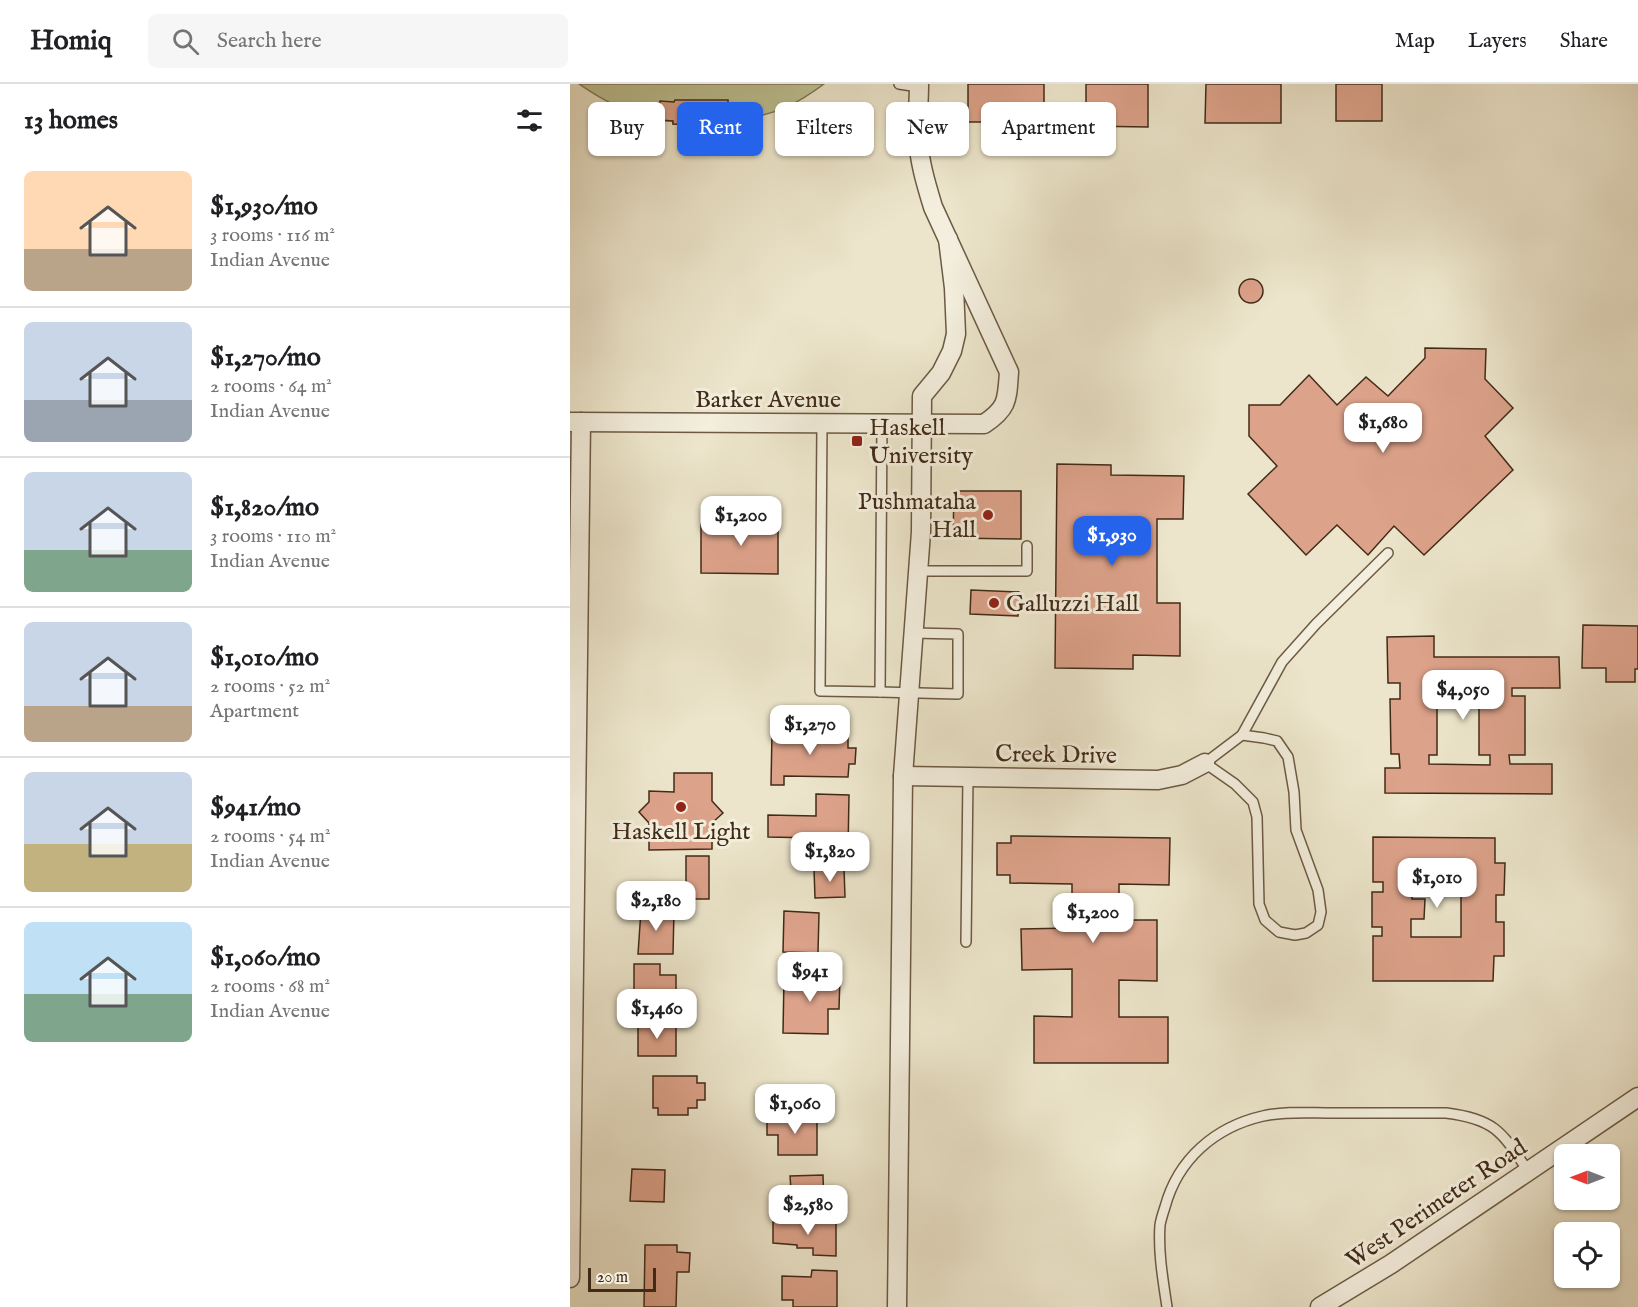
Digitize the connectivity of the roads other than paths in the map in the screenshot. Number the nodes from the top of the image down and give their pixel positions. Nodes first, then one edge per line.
1 (898, 84) edge
2 (919, 86) edge
3 (948, 239) junction
4 (576, 422) edge
5 (822, 423) junction
6 (882, 424) junction
7 (921, 424) junction
8 (1027, 546) dead end
9 (1388, 553) dead end
10 (918, 572) junction
11 (914, 633) junction
12 (880, 692) junction
13 (909, 692) junction
14 (1242, 735) junction
15 (1205, 763) junction
16 (903, 776) junction
17 (968, 777) junction
18 (966, 942) dead end
19 (1638, 1097) edge
20 (1528, 1171) junction
21 (570, 1278) edge
22 (897, 1307) edge
23 (1167, 1307) edge
24 (1320, 1307) edge

1 - 2 lane
2 - 3 street
3 - 7 street
3 - 7 street, Barker Avenue
4 - 5 street, Barker Avenue
4 - 21 street
5 - 6 street, Barker Avenue
5 - 12 lane
6 - 7 street, Barker Avenue
6 - 12 lane
7 - 10 street
8 - 10 lane
9 - 14 lane
10 - 11 street
11 - 13 street
11 - 13 lane
12 - 13 lane
13 - 16 street
14 - 15 lane
14 - 15 lane
15 - 17 street, Creek Drive
16 - 17 street, Creek Drive
16 - 22 street
17 - 18 lane
19 - 20 street, West Perimeter Road
20 - 23 lane
20 - 24 street, West Perimeter Road

